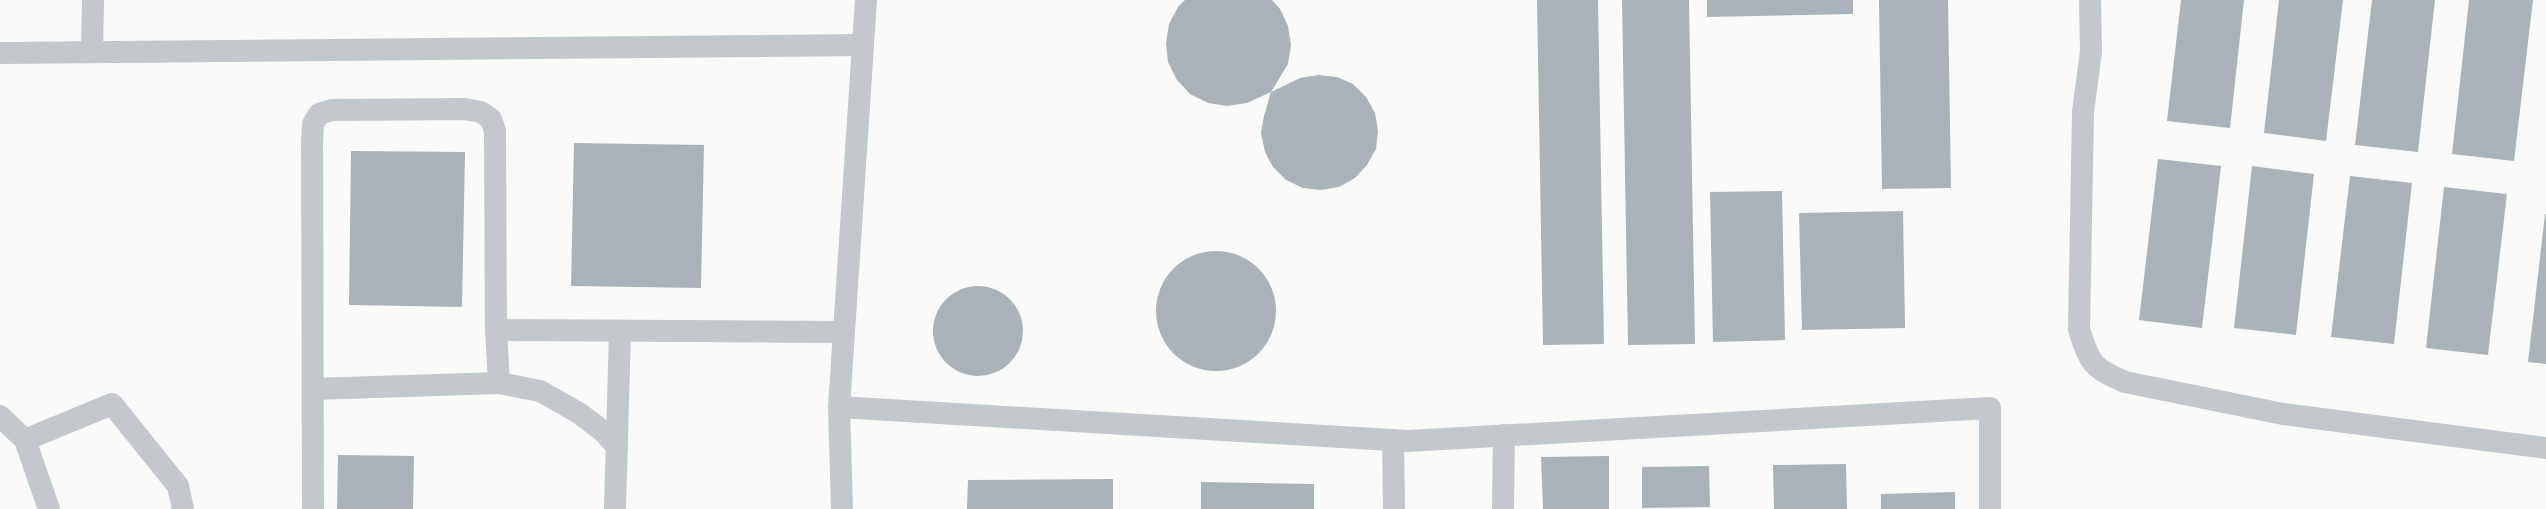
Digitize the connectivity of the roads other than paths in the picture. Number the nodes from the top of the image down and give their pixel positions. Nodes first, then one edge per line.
1 (93, 0) edge
2 (866, 0) edge
3 (2090, 0) edge
4 (863, 45) junction
5 (92, 52) junction
6 (0, 53) edge
7 (496, 330) junction
8 (620, 330) junction
9 (844, 332) junction
10 (499, 383) junction
11 (313, 389) junction
12 (839, 407) junction
13 (0, 416) edge
14 (1504, 436) junction
15 (25, 440) junction
16 (1393, 440) junction
17 (617, 447) junction
18 (2546, 448) edge
19 (49, 509) edge
20 (183, 509) edge
21 (313, 509) edge
22 (615, 509) edge
23 (842, 509) edge
24 (1394, 509) edge
25 (1503, 509) edge
26 (1990, 509) edge

1 - 5 street
2 - 4 street
3 - 18 street
4 - 5 street
4 - 9 street
5 - 6 street
7 - 8 street
7 - 10 street
7 - 11 street
8 - 9 street
8 - 17 street
9 - 12 street
10 - 11 street
10 - 17 street
11 - 21 street
12 - 16 street
12 - 23 street
13 - 15 street
14 - 16 street
14 - 25 street
14 - 26 street
15 - 19 street
15 - 20 street
16 - 24 street
17 - 22 street

